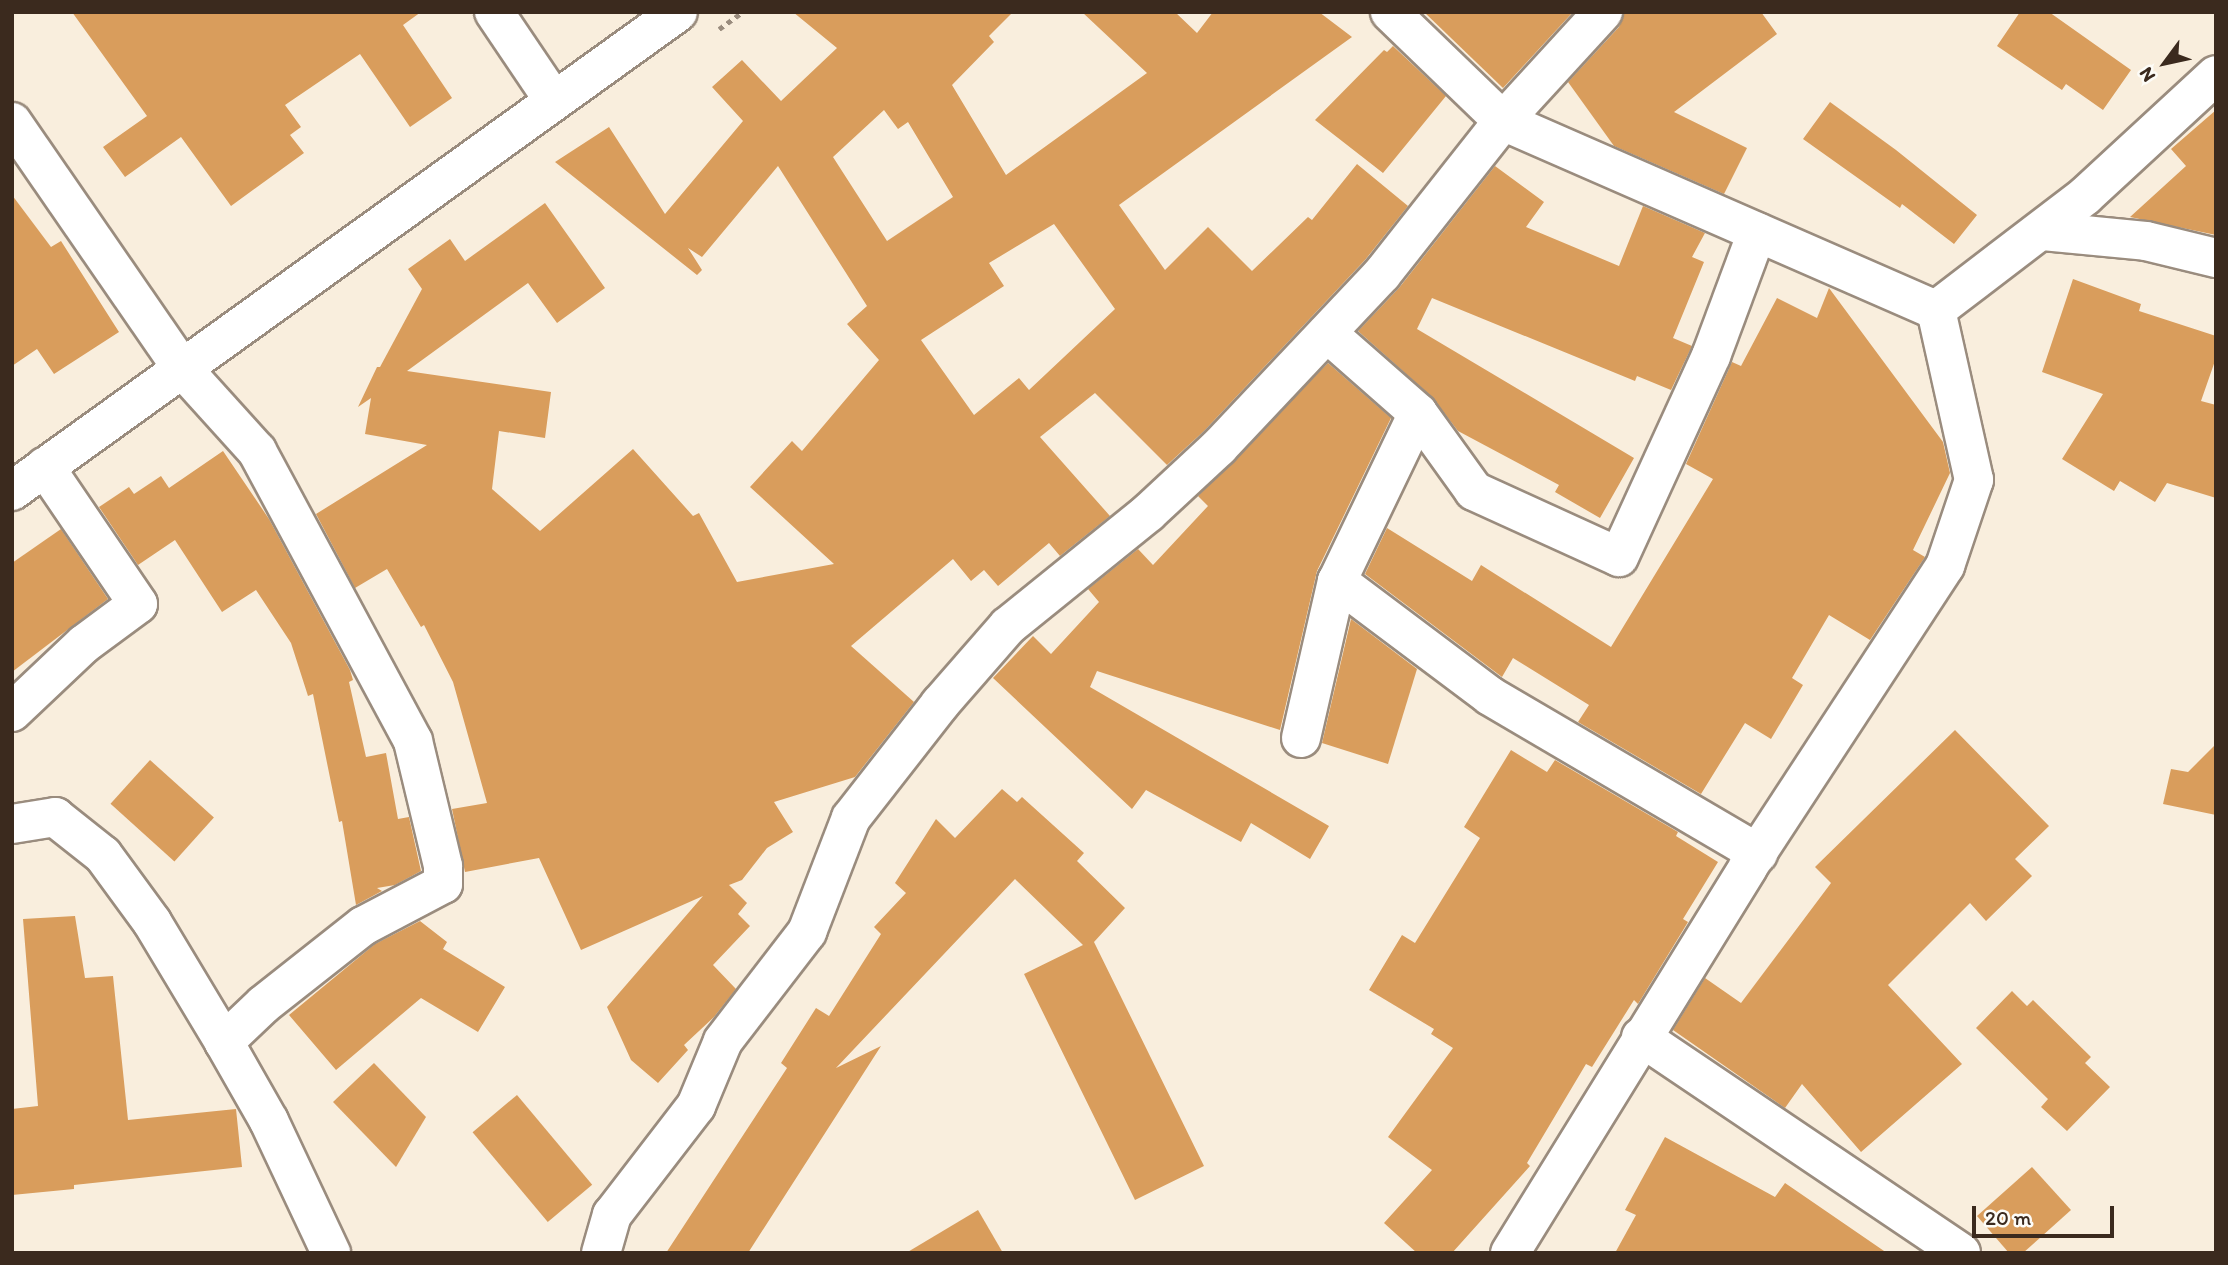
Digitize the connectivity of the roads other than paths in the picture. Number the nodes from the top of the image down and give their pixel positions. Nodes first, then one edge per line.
1 (494, 12) edge
2 (678, 12) edge
3 (1390, 12) edge
4 (1603, 12) edge
5 (2216, 75) edge
6 (554, 102) junction
7 (1503, 121) junction
8 (12, 122) edge
9 (2043, 231) junction
10 (1757, 232) junction
11 (2216, 258) edge
12 (1936, 310) junction
13 (1327, 333) junction
14 (182, 368) junction
15 (1418, 413) junction
16 (45, 467) junction
17 (12, 491) edge
18 (1337, 581) junction
19 (12, 712) edge
20 (1301, 738) dead end
21 (12, 824) edge
22 (1758, 853) junction
23 (1642, 1037) junction
24 (224, 1042) junction
25 (331, 1253) edge
26 (601, 1253) edge
27 (1510, 1253) edge
28 (1961, 1253) edge

1 - 6 street
2 - 6 street
3 - 7 street
4 - 7 street
5 - 9 street
6 - 14 street
7 - 10 street
7 - 13 street
8 - 14 street
9 - 11 street
9 - 12 street
10 - 12 street
10 - 15 street
12 - 22 street
13 - 15 street
13 - 26 street
14 - 16 street
14 - 24 street
15 - 18 street
16 - 17 street
16 - 19 street
18 - 20 street
18 - 22 street
21 - 24 street
22 - 23 street
23 - 27 street
23 - 28 street
24 - 25 street

